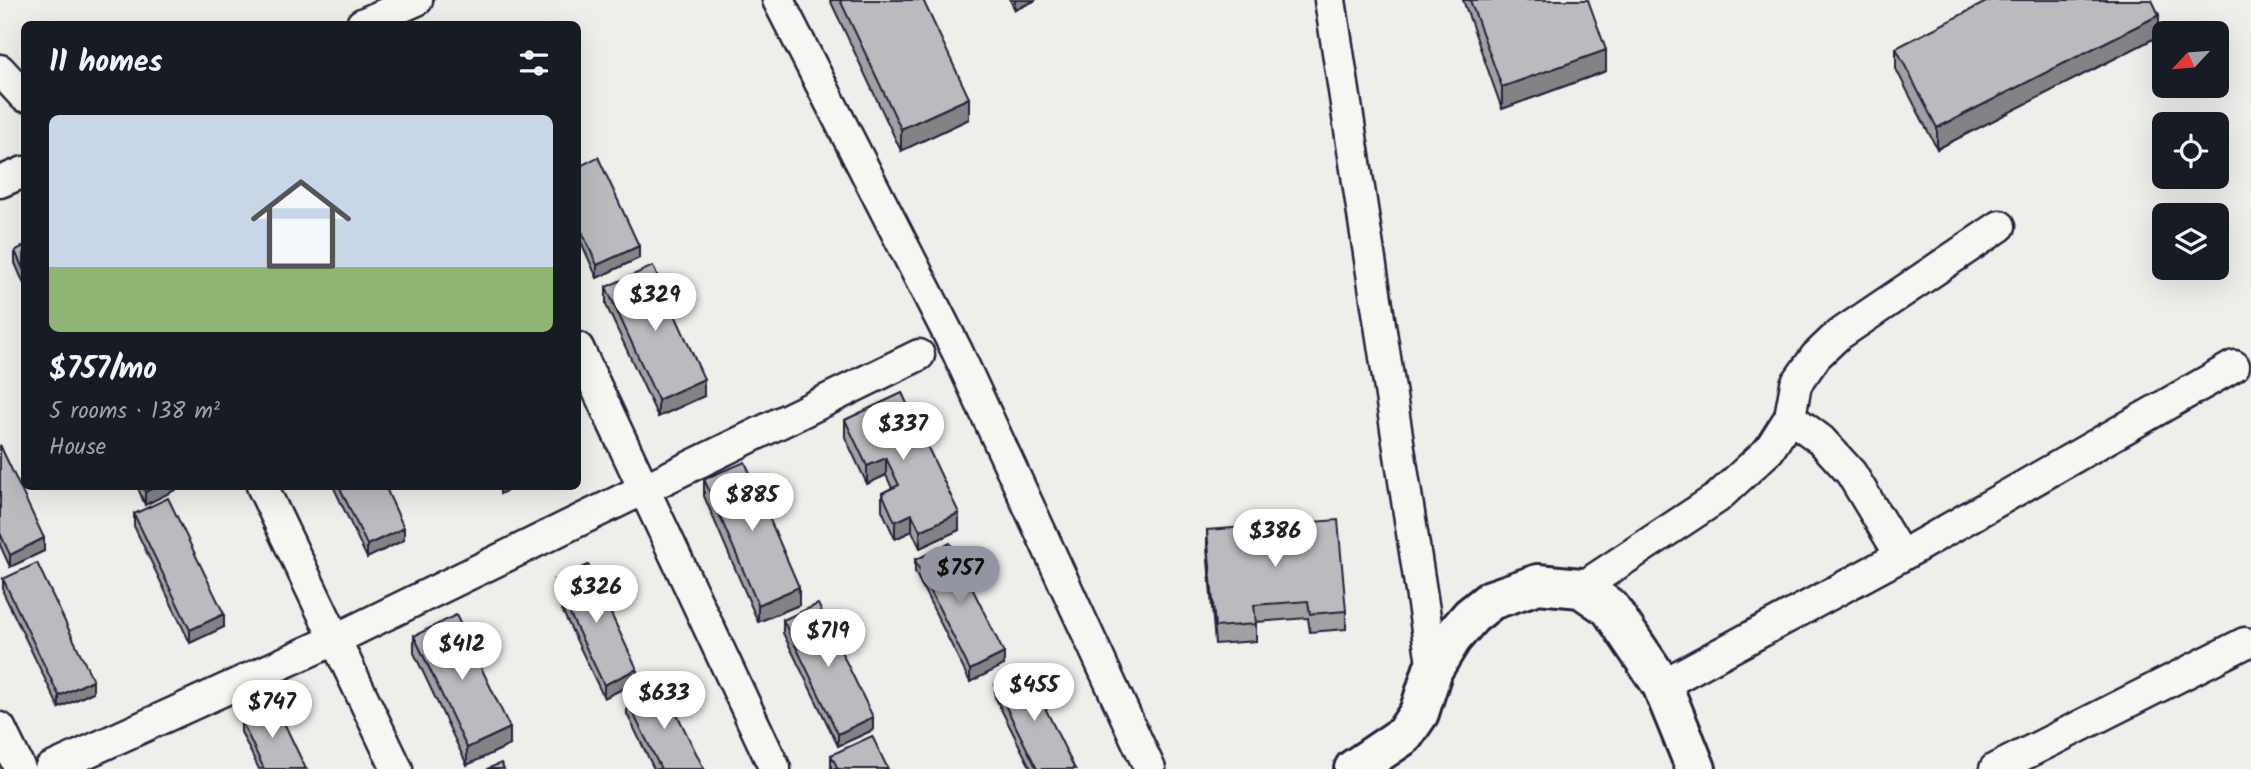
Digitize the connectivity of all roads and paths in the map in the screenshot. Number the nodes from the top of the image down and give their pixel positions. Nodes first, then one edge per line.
1 (416, 0) edge
2 (778, 0) edge
3 (1330, 0) edge
4 (369, 21) edge
5 (426, 21) edge
6 (0, 70) edge
7 (21, 93) edge
8 (21, 173) edge
9 (0, 182) edge
10 (2000, 226) dead end
11 (581, 355) edge
12 (919, 355) dead end
13 (2234, 366) dead end
14 (1790, 417) junction
15 (642, 488) junction
16 (264, 490) edge
17 (1901, 556) junction
18 (1581, 588) junction
19 (334, 640) junction
20 (2245, 643) dead end
21 (1433, 669) junction
22 (1662, 685) junction
23 (0, 728) edge
24 (20, 769) edge
25 (50, 769) edge
26 (397, 769) edge
27 (775, 769) edge
28 (1150, 769) edge
29 (1354, 769) edge
30 (1696, 769) edge
31 (1995, 769) edge

1 - 4 street
1 - 5 street
2 - 28 street
3 - 21 street
6 - 7 street
8 - 9 street
10 - 14 street
11 - 15 street
12 - 15 street
13 - 17 street
14 - 17 street
14 - 18 street
15 - 19 street
15 - 27 street
16 - 19 street
17 - 22 street
18 - 21 street
18 - 22 street
19 - 25 street
19 - 26 street
20 - 31 street
21 - 29 street
22 - 30 street
23 - 24 street

